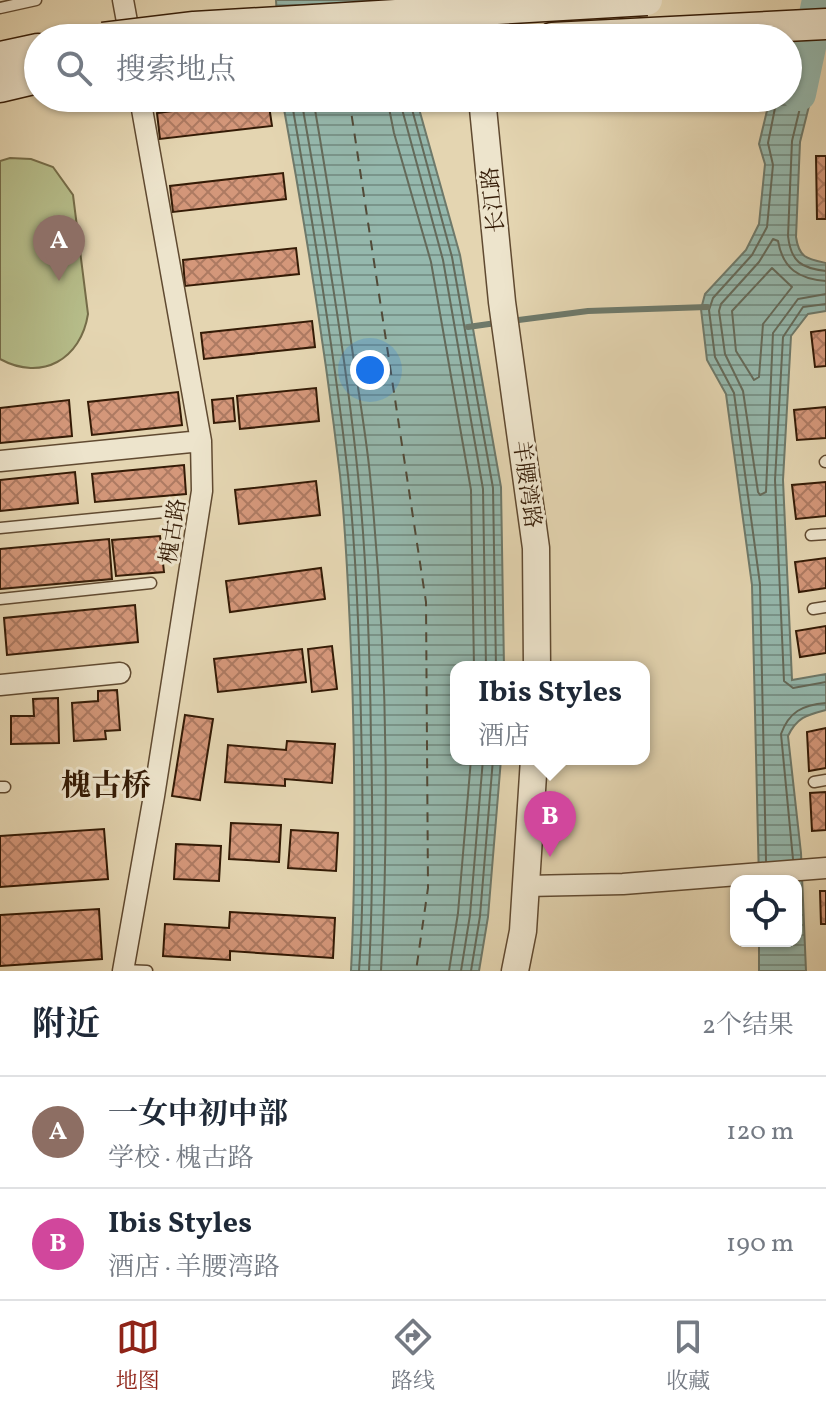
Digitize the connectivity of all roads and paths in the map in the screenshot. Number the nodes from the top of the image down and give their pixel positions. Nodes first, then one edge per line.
1 (36, 0) edge
2 (123, 0) edge
3 (472, 0) edge
4 (647, 0) edge
5 (0, 8) edge
6 (127, 24) edge
7 (244, 24) edge
8 (475, 24) edge
9 (826, 24) edge
10 (802, 25) edge
11 (24, 52) edge
12 (0, 57) edge
13 (24, 81) edge
14 (0, 87) edge
15 (142, 112) edge
16 (483, 112) edge
17 (502, 302) joint
18 (201, 441) junction
19 (0, 461) edge
20 (174, 511) dead end
21 (0, 528) edge
22 (826, 534) edge
23 (811, 535) dead end
24 (151, 583) dead end
25 (0, 599) edge
26 (826, 607) edge
27 (813, 609) dead end
28 (537, 661) edge
29 (120, 673) dead end
30 (0, 685) edge
31 (534, 765) edge
32 (826, 780) edge
33 (814, 782) dead end
34 (818, 869) edge
35 (526, 886) junction
36 (124, 970) edge
37 (147, 971) edge
38 (515, 971) edge

1 - 5 lane
2 - 6 street
3 - 8 street
4 - 7 main road, bridge
9 - 10 main road
11 - 12 main road
13 - 14 main road
15 - 18 street, 槐古路
16 - 17 street, 长江路
17 - 28 street, 羊腰湾路
18 - 19 street
18 - 36 street, 槐古路
20 - 21 lane
22 - 23 lane
24 - 25 lane
26 - 27 lane
29 - 30 street
31 - 35 street
32 - 33 lane
34 - 35 street
35 - 38 street
36 - 37 lane

